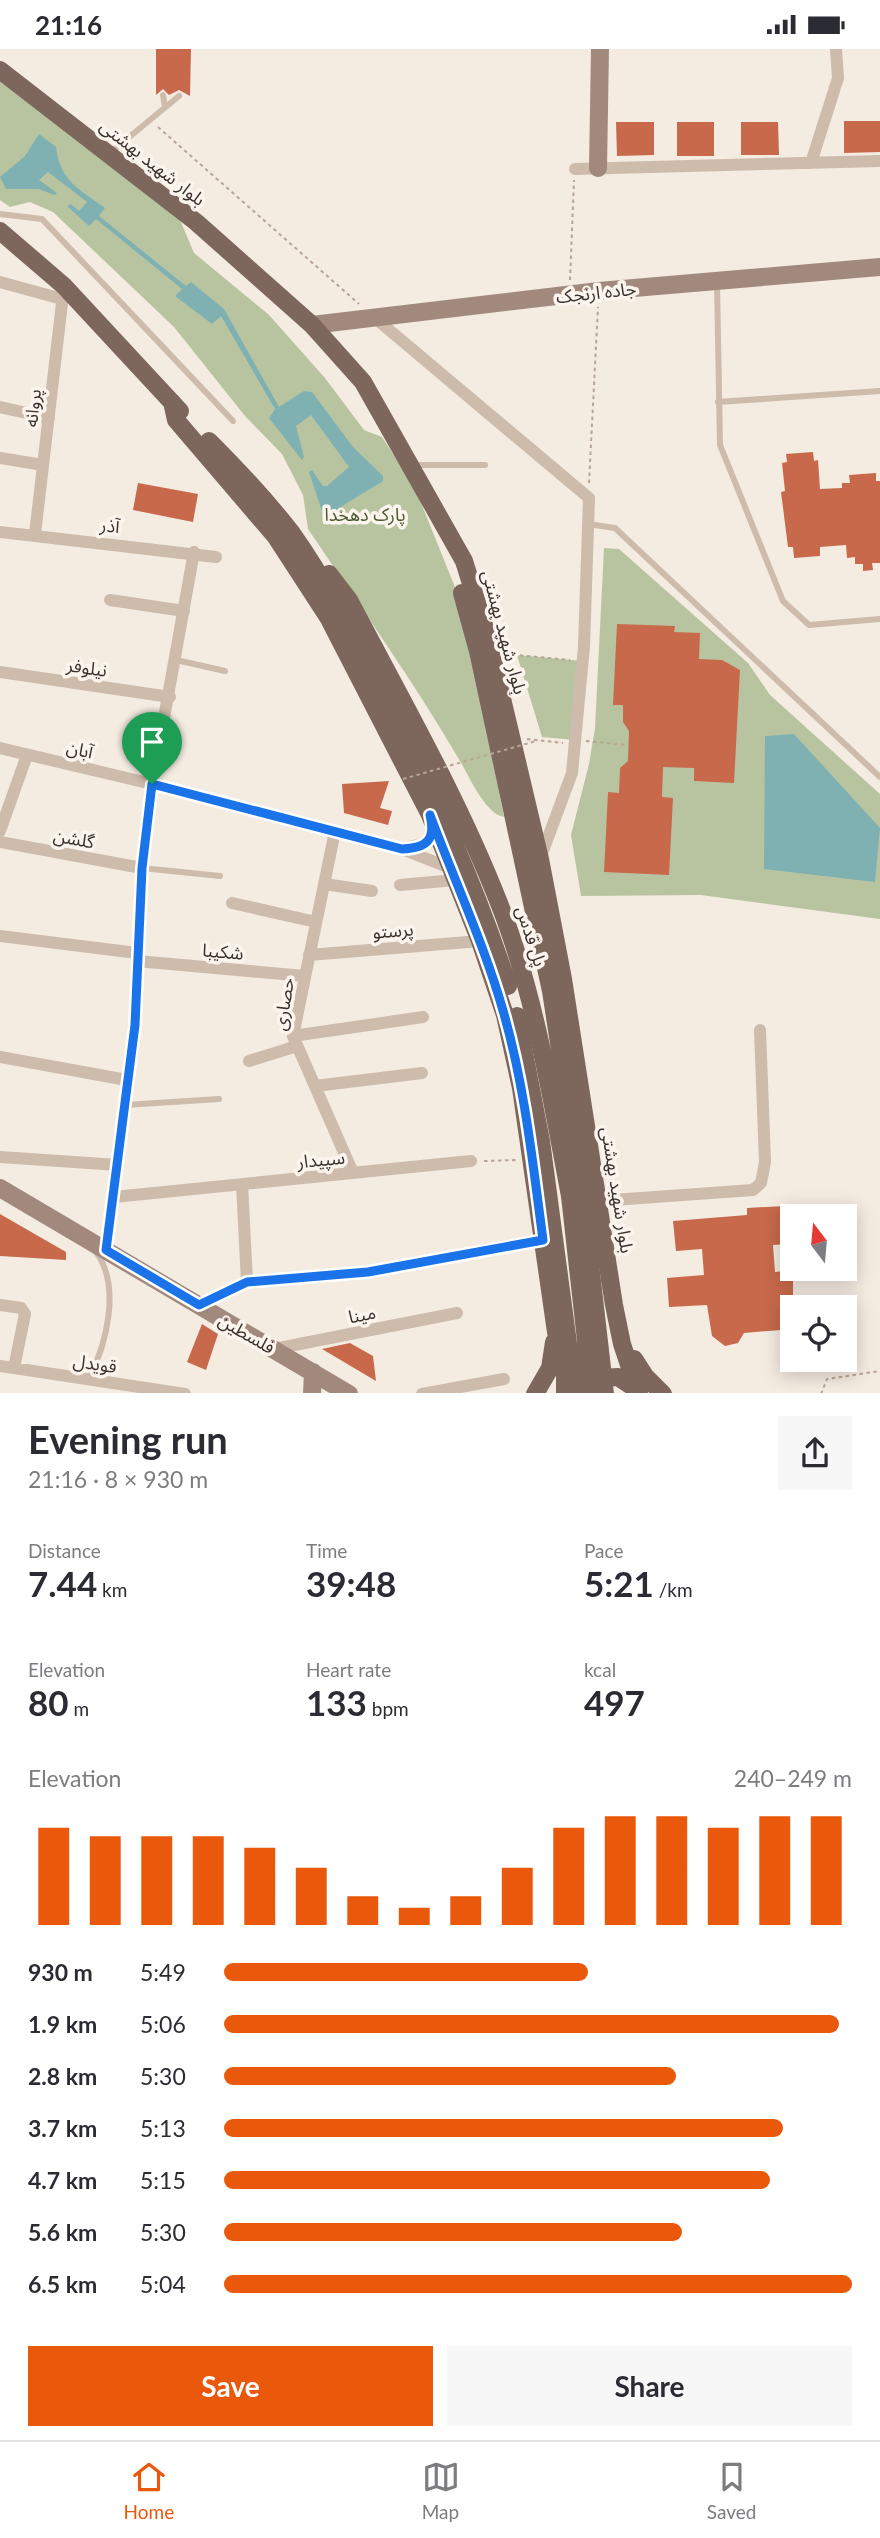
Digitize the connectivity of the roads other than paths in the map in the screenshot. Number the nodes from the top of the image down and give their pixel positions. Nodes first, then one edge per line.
1 (600, 49) edge
2 (836, 49) edge
3 (0, 70) edge
4 (163, 95) dead end
5 (179, 96) dead end
6 (165, 107) junction
7 (109, 153) junction
8 (880, 161) edge
9 (811, 163) junction
10 (598, 168) junction
11 (575, 169) road end
12 (0, 214) edge
13 (0, 231) edge
14 (880, 267) edge
15 (717, 281) junction
16 (0, 282) edge
17 (63, 292) junction
18 (375, 318) junction
19 (312, 325) junction
20 (880, 391) edge
21 (172, 402) junction
22 (718, 402) junction
23 (0, 407) edge
24 (48, 418) junction
25 (233, 421) dead end
26 (0, 458) edge
27 (43, 465) junction
28 (411, 465) junction
29 (485, 465) dead end
30 (588, 524) junction
31 (449, 531) junction
32 (0, 532) edge
33 (35, 534) junction
34 (298, 543) junction
35 (194, 552) junction
36 (216, 557) dead end
37 (110, 600) dead end
38 (184, 611) junction
39 (880, 619) edge
40 (176, 660) junction
41 (225, 671) dead end
42 (0, 672) edge
43 (170, 697) junction
44 (0, 748) edge
45 (27, 755) junction
46 (880, 778) edge
47 (152, 784) junction
48 (430, 815) junction
49 (0, 831) edge
50 (335, 831) junction
51 (0, 842) edge
52 (402, 849) junction
53 (540, 859) junction
54 (142, 868) junction
55 (452, 874) junction
56 (220, 876) dead end
57 (324, 884) junction
58 (400, 885) dead end
59 (372, 891) dead end
60 (232, 903) dead end
61 (316, 922) junction
62 (0, 936) edge
63 (480, 941) junction
64 (309, 955) junction
65 (137, 957) junction
66 (305, 976) junction
67 (423, 1017) dead end
68 (760, 1030) dead end
69 (295, 1041) junction
70 (0, 1057) edge
71 (249, 1061) dead end
72 (422, 1073) dead end
73 (127, 1080) junction
74 (315, 1086) junction
75 (219, 1098) dead end
76 (125, 1105) junction
77 (0, 1157) edge
78 (471, 1161) road end
79 (118, 1165) junction
80 (353, 1173) junction
81 (242, 1184) junction
82 (0, 1188) edge
83 (114, 1197) junction
84 (584, 1197) junction
85 (87, 1239) junction
86 (543, 1240) junction
87 (106, 1250) junction
88 (247, 1282) junction
89 (1, 1305) edge
90 (199, 1305) junction
91 (614, 1305) junction
92 (457, 1313) dead end
93 (556, 1332) junction
94 (274, 1349) junction
95 (0, 1366) edge
96 (14, 1368) junction
97 (313, 1372) junction
98 (88, 1379) junction
99 (504, 1379) dead end
100 (639, 1390) edge
101 (179, 1393) edge
102 (312, 1393) edge
103 (347, 1393) edge
104 (427, 1393) edge
105 (536, 1393) edge
106 (566, 1393) edge
107 (567, 1393) edge
108 (581, 1393) edge
109 (592, 1393) edge
110 (605, 1393) edge
111 (662, 1393) edge

1 - 10 street
2 - 9 street
3 - 7 main road, بلوار شهید بهشتی
4 - 6 lane
5 - 6 lane
6 - 7 lane
7 - 19 main road, بلوار شهید بهشتی
8 - 9 street
9 - 10 street
10 - 11 street
12 - 25 lane
13 - 17 main road
14 - 15 street, جاده ارنجک
15 - 18 street, جاده ارنجک
15 - 22 lane
16 - 17 street
17 - 21 main road
17 - 24 street, پروانه
18 - 19 street, جاده ارنجک
18 - 30 street
19 - 28 main road, بلوار شهید بهشتی
20 - 22 lane
21 - 34 main road, پل قدس
21 - 48 main road
22 - 39 lane
23 - 24 street
24 - 27 street, پروانه
26 - 27 street
27 - 33 street, پروانه
28 - 29 lane
28 - 31 main road, بلوار شهید بهشتی
30 - 46 lane
30 - 53 street
31 - 53 main road, بلوار شهید بهشتی
31 - 84 main road, پل قدس
32 - 33 street, آذر
33 - 35 street, آذر
34 - 84 main road, پل قدس
34 - 108 main road, پل قدس, bridge
35 - 36 street, آذر
35 - 38 street
37 - 38 street
38 - 40 street
40 - 41 lane
40 - 43 street
42 - 43 street, نیلوفر
43 - 47 street
44 - 45 street, آبان
45 - 47 street, آبان
45 - 49 street
47 - 50 street, آبان
47 - 54 street
48 - 52 street
48 - 55 main road
50 - 52 street, آبان
50 - 57 street, حصاری
51 - 54 street, گلشن
52 - 55 street, آبان
53 - 84 main road, بلوار شهید بهشتی
54 - 56 lane
54 - 65 street
55 - 58 street
55 - 63 main road
57 - 59 street
57 - 61 street, حصاری
60 - 61 street
61 - 64 street, حصاری
62 - 65 street, شکیبا
63 - 64 street, پرستو
63 - 86 main road
64 - 66 street, حصاری
65 - 66 street, شکیبا
65 - 73 street
66 - 69 street, حصاری
67 - 69 street
68 - 84 street
69 - 71 street
69 - 74 street, حصاری
70 - 73 street
72 - 74 street
73 - 76 street
74 - 80 street, حصاری
75 - 76 lane
76 - 79 street
77 - 79 street
78 - 80 street, سپیدار
79 - 83 street
80 - 81 street, سپیدار
81 - 83 street, سپیدار
81 - 88 street
82 - 85 street, فلسطین
83 - 87 street
84 - 91 main road, بلوار شهید بهشتی
84 - 109 main road, پل قدس, bridge
84 - 110 main road, پل قدس, bridge
85 - 87 street, فلسطین
85 - 98 lane
86 - 88 street
86 - 93 main road
87 - 90 street, فلسطین
88 - 90 street
89 - 96 street
90 - 94 street, فلسطین
91 - 100 main road, بلوار شهید بهشتی
91 - 111 main road
92 - 94 street, مینا
93 - 105 main road
93 - 106 main road
94 - 97 street, فلسطین
95 - 96 street, قویدل
96 - 98 street, قویدل
97 - 102 street
97 - 103 street, فلسطین
98 - 101 street, قویدل
99 - 104 street
100 - 107 main road

